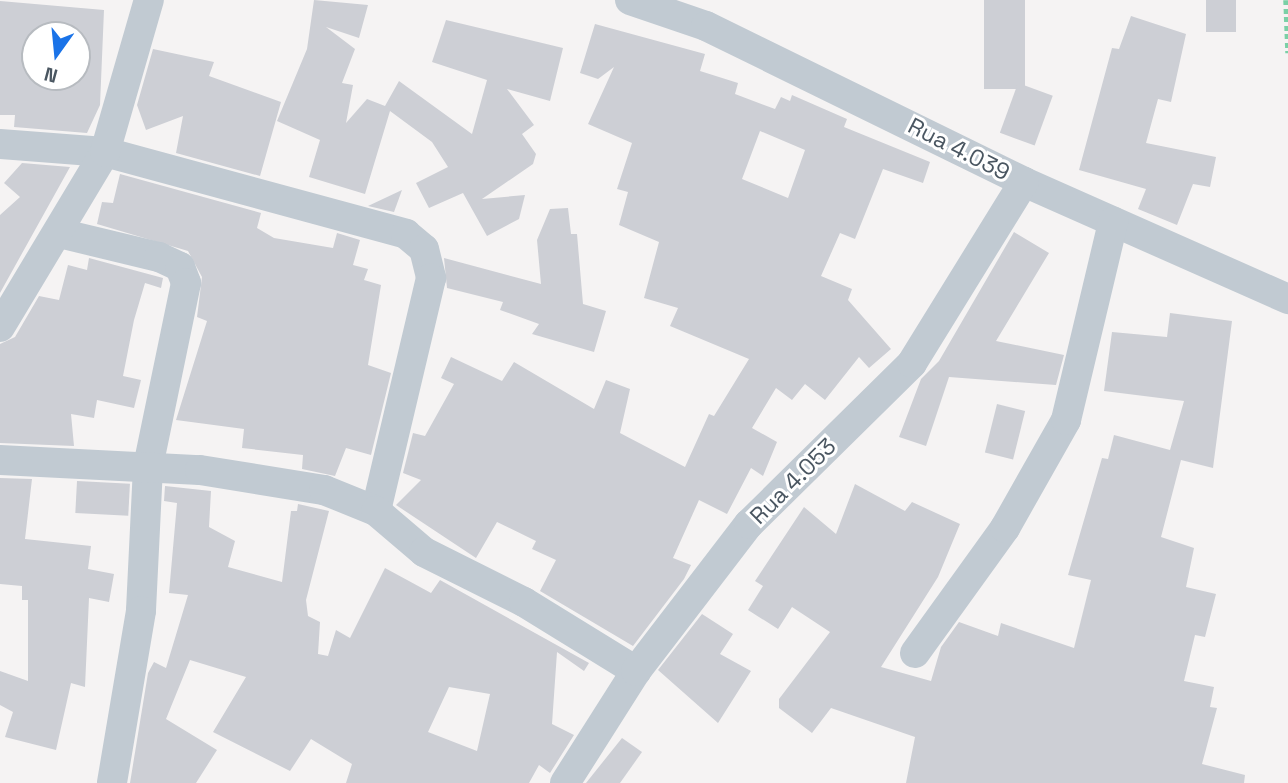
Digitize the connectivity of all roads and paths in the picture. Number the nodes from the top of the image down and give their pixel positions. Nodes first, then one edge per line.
1 (149, 0) edge
2 (630, 0) edge
3 (1286, 0) edge
4 (1288, 53) edge
5 (0, 144) edge
6 (105, 152) junction
7 (1024, 182) junction
8 (1113, 222) junction
9 (59, 233) junction
10 (1288, 299) edge
11 (0, 327) edge
12 (0, 460) edge
13 (148, 467) junction
14 (376, 511) junction
15 (915, 653) dead end
16 (636, 671) junction
17 (112, 783) edge
18 (565, 783) edge

1 - 6 street
2 - 7 street, Rua 4.039
3 - 4 path
5 - 6 street
6 - 9 street
6 - 14 street
7 - 8 street, Rua 4.039
7 - 16 street, Rua 4.053
8 - 10 street, Rua 4.039
8 - 15 street
9 - 11 street
9 - 13 street
12 - 13 street
13 - 14 street
13 - 17 street
14 - 16 street
16 - 18 street, Rua 4.053

